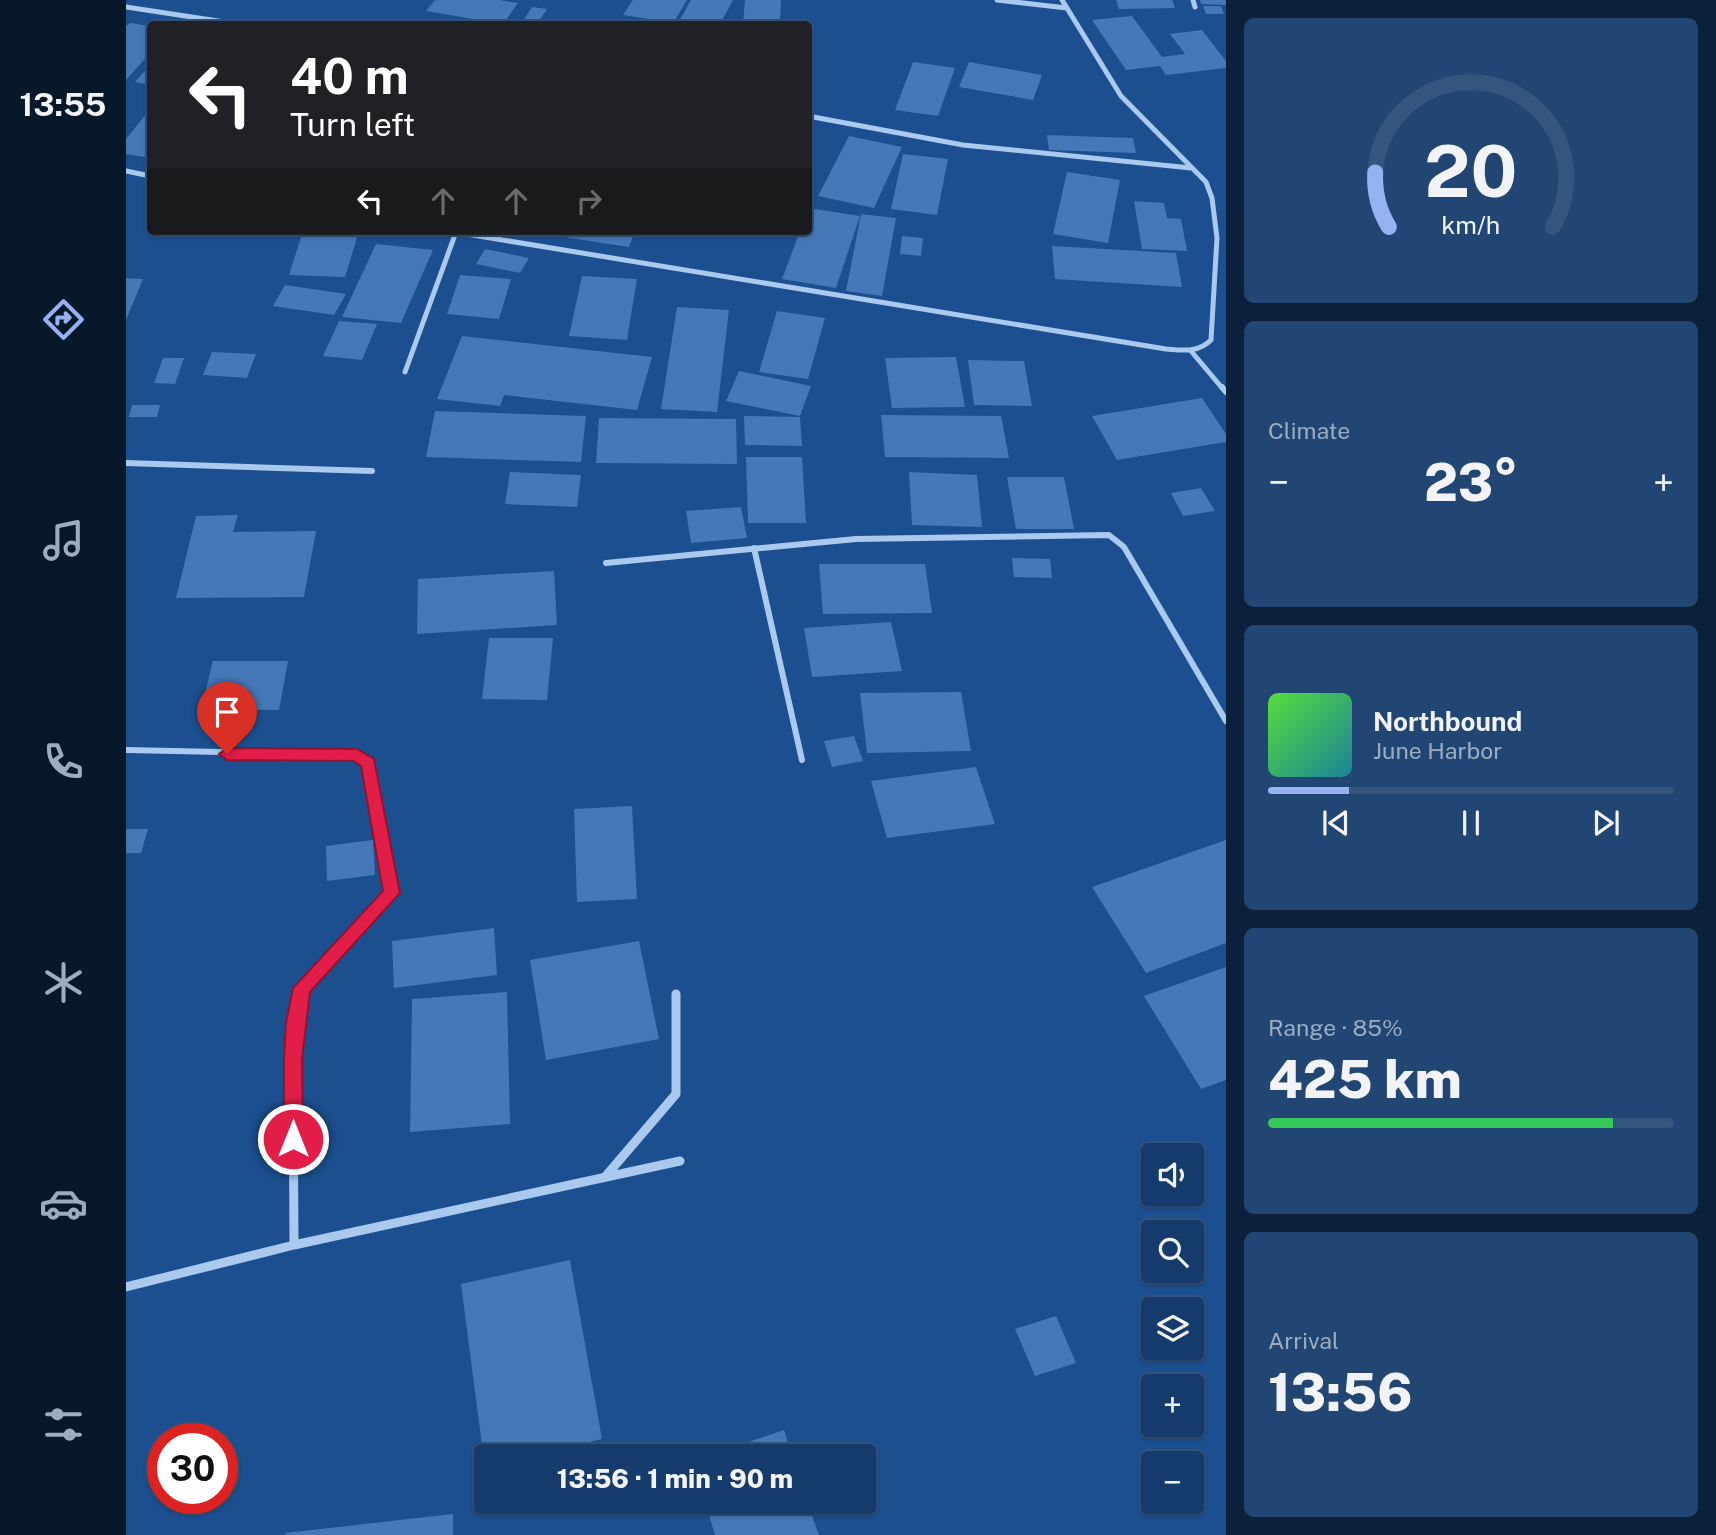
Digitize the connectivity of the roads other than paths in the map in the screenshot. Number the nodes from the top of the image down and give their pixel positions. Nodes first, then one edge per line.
1 (997, 0) edge
2 (1062, 0) edge
3 (1193, 0) edge
4 (126, 7) edge
5 (1067, 8) junction
6 (1195, 8) dead end
7 (218, 21) edge
8 (812, 117) edge
9 (1192, 168) junction
10 (126, 171) edge
11 (147, 175) edge
12 (455, 235) edge
13 (474, 235) edge
14 (1191, 351) junction
15 (405, 372) dead end
16 (1226, 391) edge
17 (126, 463) edge
18 (372, 471) dead end
19 (754, 548) junction
20 (606, 563) dead end
21 (1226, 721) edge
22 (126, 750) edge
23 (802, 760) dead end
24 (676, 994) dead end
25 (680, 1161) dead end
26 (605, 1177) junction
27 (294, 1245) junction
28 (126, 1287) edge

1 - 5 street
2 - 5 street
3 - 6 street
4 - 7 street
5 - 9 street
8 - 9 street
9 - 14 street
10 - 11 street
12 - 15 street
13 - 14 street
14 - 16 street
17 - 18 street
19 - 20 street
19 - 21 street
19 - 23 street
22 - 27 street
24 - 26 street
25 - 26 street
26 - 27 street
27 - 28 street

